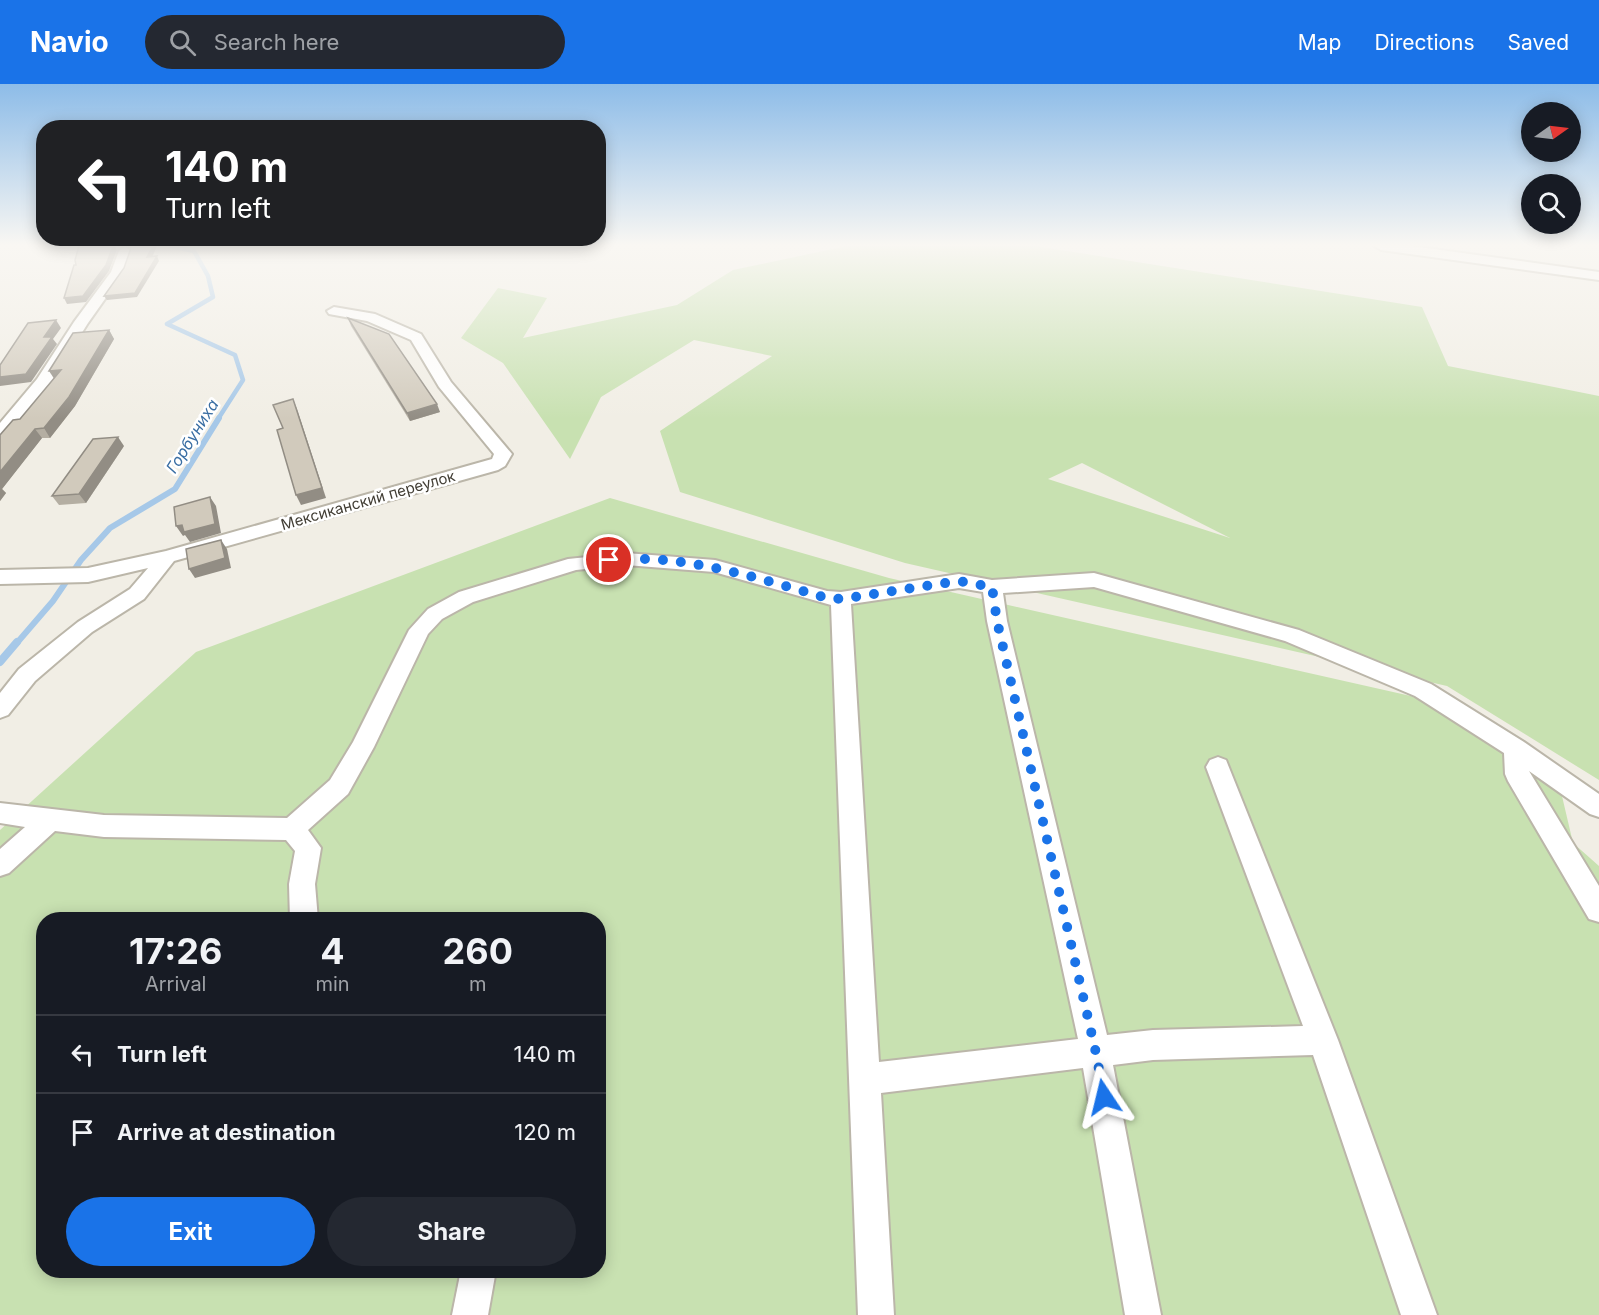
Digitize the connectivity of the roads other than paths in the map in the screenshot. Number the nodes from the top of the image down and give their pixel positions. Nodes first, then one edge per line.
1 (94, 303) edge
2 (334, 311) dead end
3 (0, 433) edge
4 (167, 557) junction
5 (0, 577) edge
6 (992, 587) junction
7 (841, 599) junction
8 (0, 709) edge
9 (1516, 749) junction
10 (1218, 767) dead end
11 (1599, 807) edge
12 (0, 813) edge
13 (51, 819) junction
14 (292, 829) junction
15 (0, 865) edge
16 (1599, 910) edge
17 (304, 912) edge
18 (1323, 1040) junction
19 (1096, 1053) junction
20 (866, 1079) junction
21 (478, 1278) edge
22 (471, 1315) edge
23 (876, 1315) edge
24 (1143, 1315) edge
25 (1419, 1315) edge

1 - 3 street
2 - 4 street, Мексиканский переулок
4 - 5 street, Мексиканский переулок
4 - 8 street
6 - 7 street
6 - 9 street
6 - 19 street
7 - 14 street
7 - 20 street
9 - 11 street
9 - 16 street
10 - 18 street
12 - 13 street
13 - 14 street
13 - 15 street
14 - 17 street
18 - 19 street
18 - 25 street
19 - 20 street
19 - 24 street
20 - 23 street
21 - 22 street

